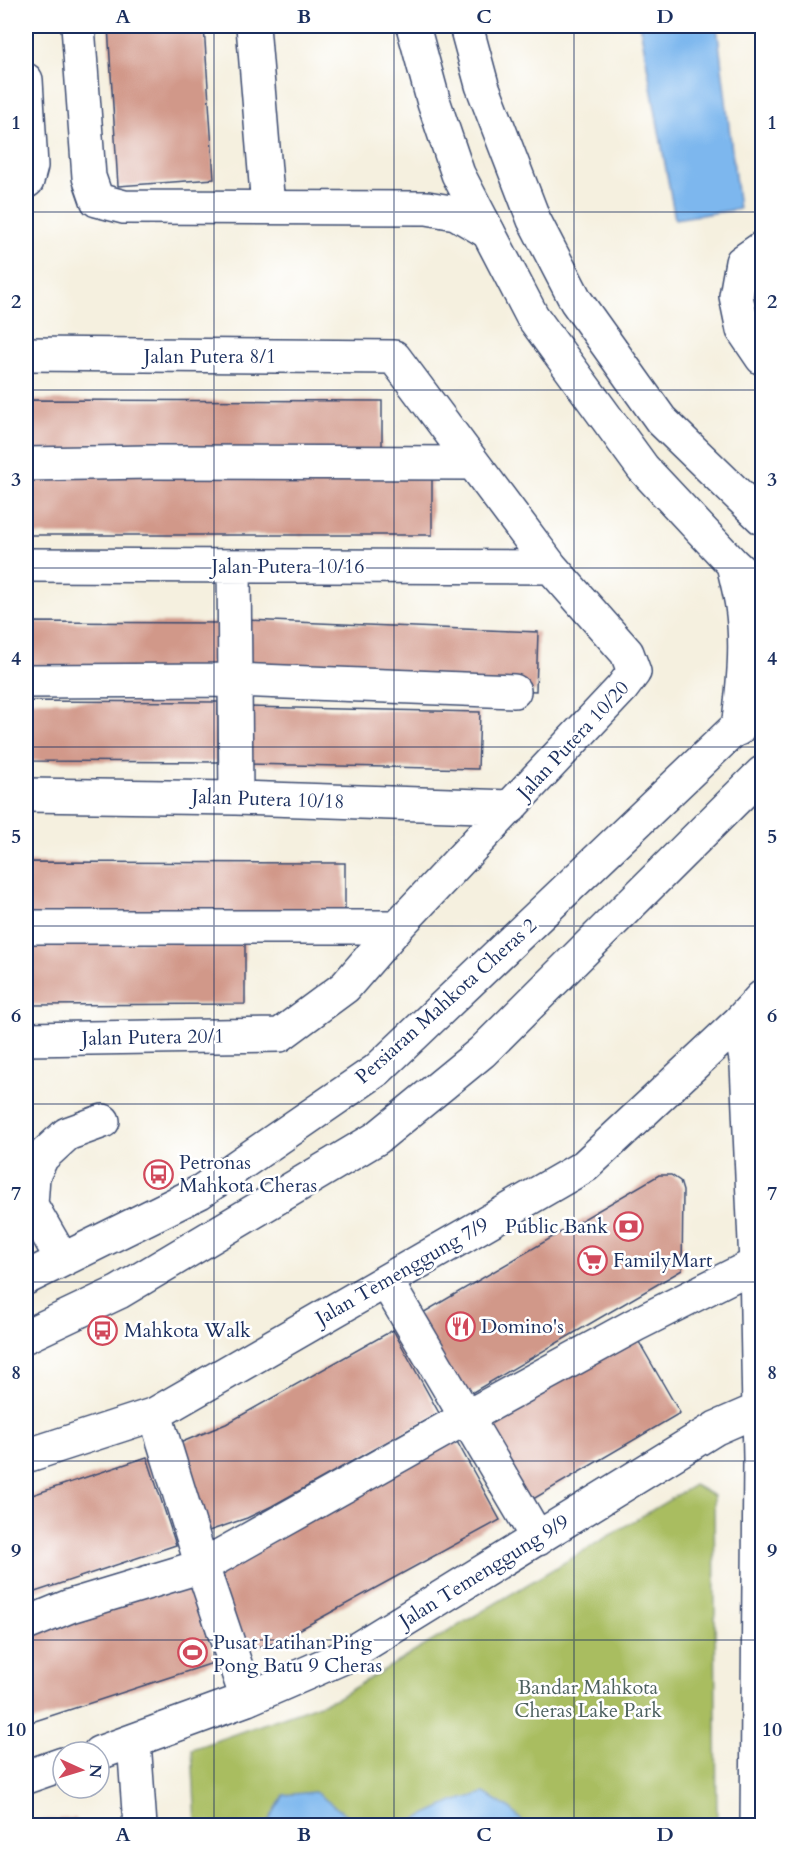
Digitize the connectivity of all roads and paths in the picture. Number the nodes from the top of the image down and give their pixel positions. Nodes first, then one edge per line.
1 (78, 26) edge
2 (253, 26) edge
3 (413, 26) edge
4 (466, 26) edge
5 (26, 80) edge
6 (26, 181) edge
7 (268, 207) junction
8 (488, 232) junction
9 (762, 248) edge
10 (26, 354) edge
11 (394, 357) joint
12 (762, 357) edge
13 (472, 463) junction
14 (26, 464) edge
15 (762, 518) edge
16 (734, 564) junction
17 (26, 565) edge
18 (234, 566) junction
19 (551, 567) junction
20 (762, 591) edge
21 (235, 680) junction
22 (26, 681) edge
23 (514, 691) dead end
24 (762, 703) edge
25 (738, 729) junction
26 (762, 773) edge
27 (26, 795) edge
28 (236, 798) junction
29 (510, 807) junction
30 (26, 927) edge
31 (397, 927) junction
32 (762, 997) edge
33 (739, 1022) junction
34 (280, 1035) joint
35 (26, 1039) edge
36 (103, 1121) dead end
37 (62, 1259) junction
38 (756, 1264) junction
39 (26, 1278) edge
40 (386, 1281) junction
41 (26, 1336) edge
42 (761, 1408) edge
43 (155, 1414) junction
44 (467, 1417) junction
45 (26, 1456) edge
46 (538, 1539) junction
47 (202, 1566) junction
48 (26, 1624) edge
49 (247, 1699) junction
50 (134, 1741) junction
51 (111, 1749) edge
52 (51, 1768) edge
53 (26, 1777) edge
54 (759, 1806) edge
55 (140, 1826) edge

1 - 7 street
2 - 7 street
3 - 8 street
4 - 15 street
5 - 6 street
7 - 8 street
8 - 16 street
9 - 12 street
10 - 11 street, Jalan Putera 8/1
11 - 13 street, Jalan Putera 10/20
13 - 14 street
13 - 19 street, Jalan Putera 10/20
16 - 20 street
16 - 25 street
17 - 18 street, Jalan Putera 10/16
18 - 19 street, Jalan Putera 10/16
18 - 21 street
19 - 29 street, Jalan Putera 10/20
21 - 22 street
21 - 23 street
21 - 28 street
24 - 25 street, Persiaran Mahkota Cheras 2
25 - 37 street, Persiaran Mahkota Cheras 2
26 - 41 street
27 - 28 street, Jalan Putera 10/18
28 - 29 street, Jalan Putera 10/18
29 - 31 street, Jalan Putera 10/20
30 - 31 street
31 - 34 street, Jalan Putera 10/20
32 - 33 street, Jalan Temenggung 7/9
33 - 38 street
33 - 40 street, Jalan Temenggung 7/9
34 - 35 street, Jalan Putera 20/1
36 - 37 street
37 - 39 street, Persiaran Mahkota Cheras 2
38 - 42 street
38 - 44 street
40 - 43 street, Jalan Temenggung 7/9
40 - 44 street
42 - 46 street, Jalan Temenggung 9/9
42 - 54 street
43 - 45 street, Jalan Temenggung 7/9
43 - 47 street
44 - 46 street
44 - 47 street
46 - 49 street, Jalan Temenggung 9/9
47 - 48 street
47 - 49 street
49 - 50 street, Jalan Temenggung 9/9
50 - 51 street, Jalan Temenggung 9/9
50 - 55 street
52 - 53 street

